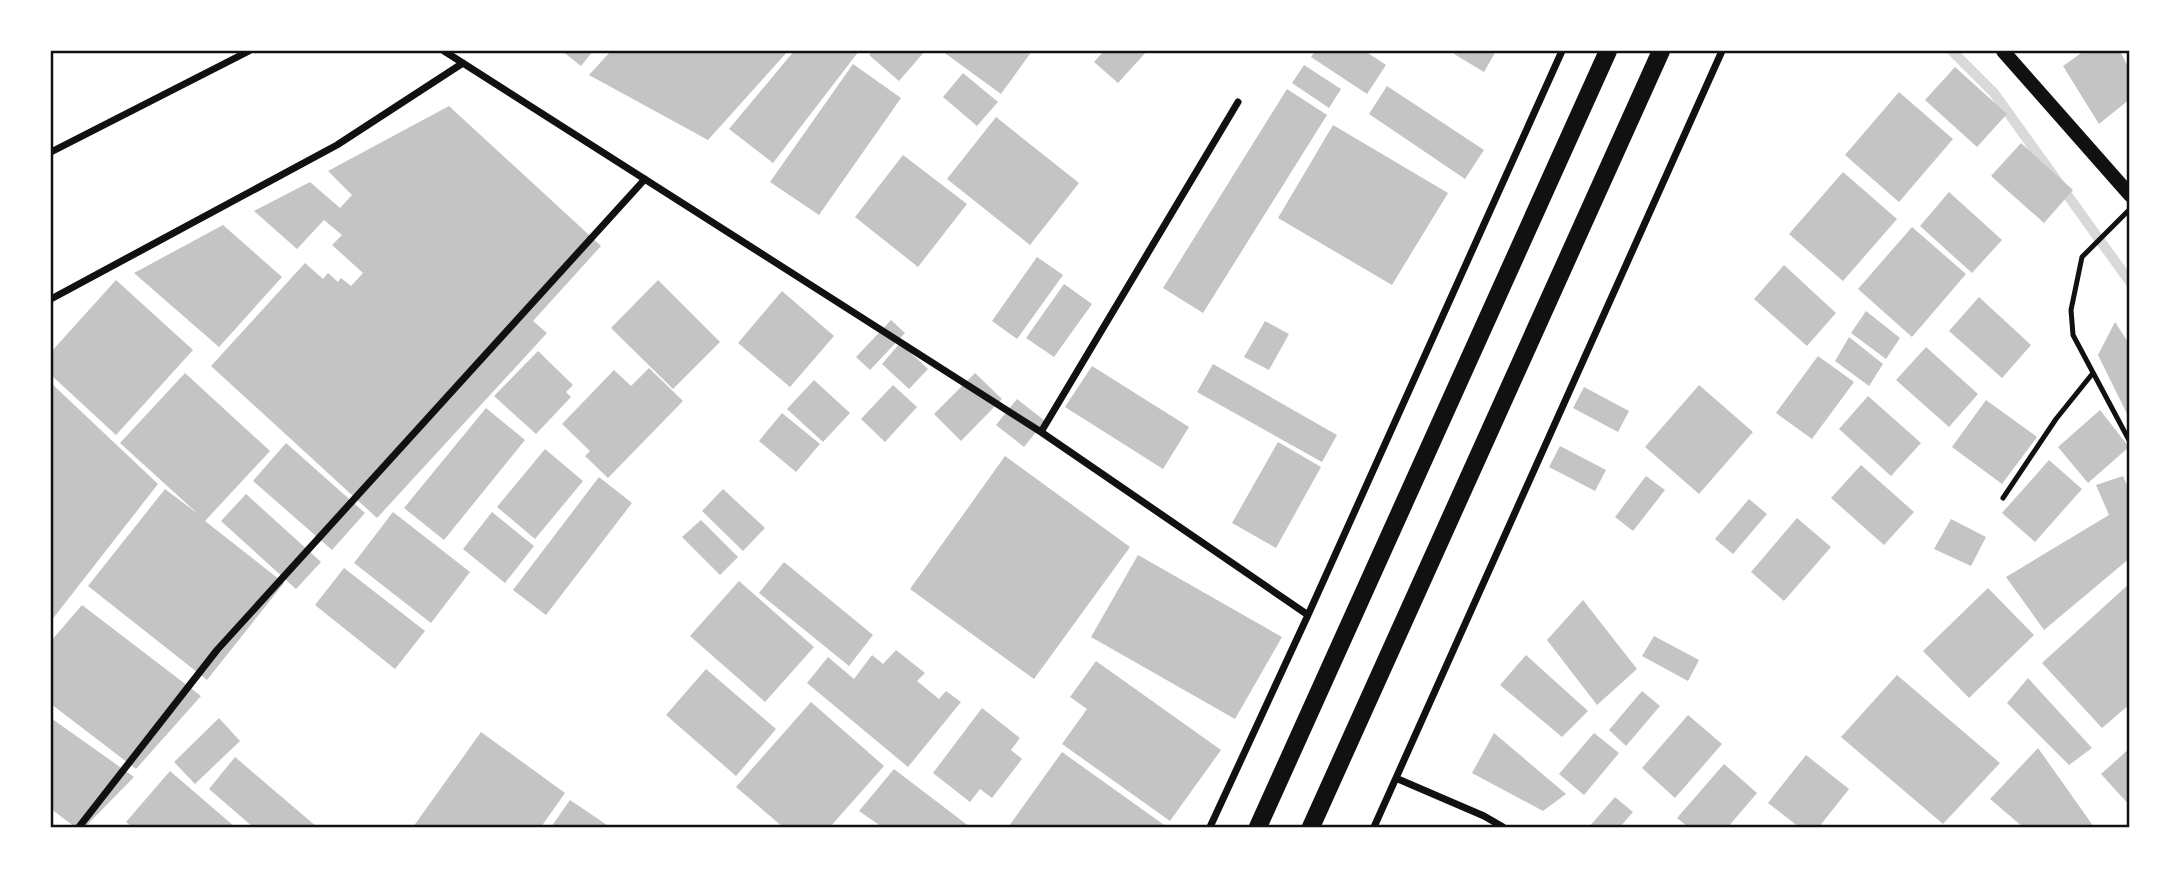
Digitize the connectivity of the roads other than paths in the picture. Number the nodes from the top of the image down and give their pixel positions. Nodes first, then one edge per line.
1 (249, 51) edge
2 (444, 51) edge
3 (1562, 51) edge
4 (1608, 51) edge
5 (1661, 51) edge
6 (1722, 51) edge
7 (2003, 51) edge
8 (463, 63) junction
9 (1238, 102) dead end
10 (51, 152) edge
11 (645, 179) junction
12 (2130, 195) edge
13 (2128, 211) edge
14 (51, 299) edge
15 (2093, 373) junction
16 (1041, 432) junction
17 (2130, 442) edge
18 (2003, 498) dead end
19 (1308, 615) junction
20 (1398, 779) junction
21 (79, 827) edge
22 (1210, 827) edge
23 (1258, 827) edge
24 (1311, 827) edge
25 (1374, 827) edge
26 (1503, 827) edge

1 - 10 street
2 - 8 street
3 - 19 street
4 - 23 main road
5 - 24 main road
6 - 20 street
7 - 12 main road
8 - 11 street
8 - 14 street
9 - 16 street
11 - 16 street
11 - 21 street
13 - 15 lane
15 - 17 lane
15 - 18 lane
16 - 19 street
19 - 22 street
20 - 25 street
20 - 26 street

